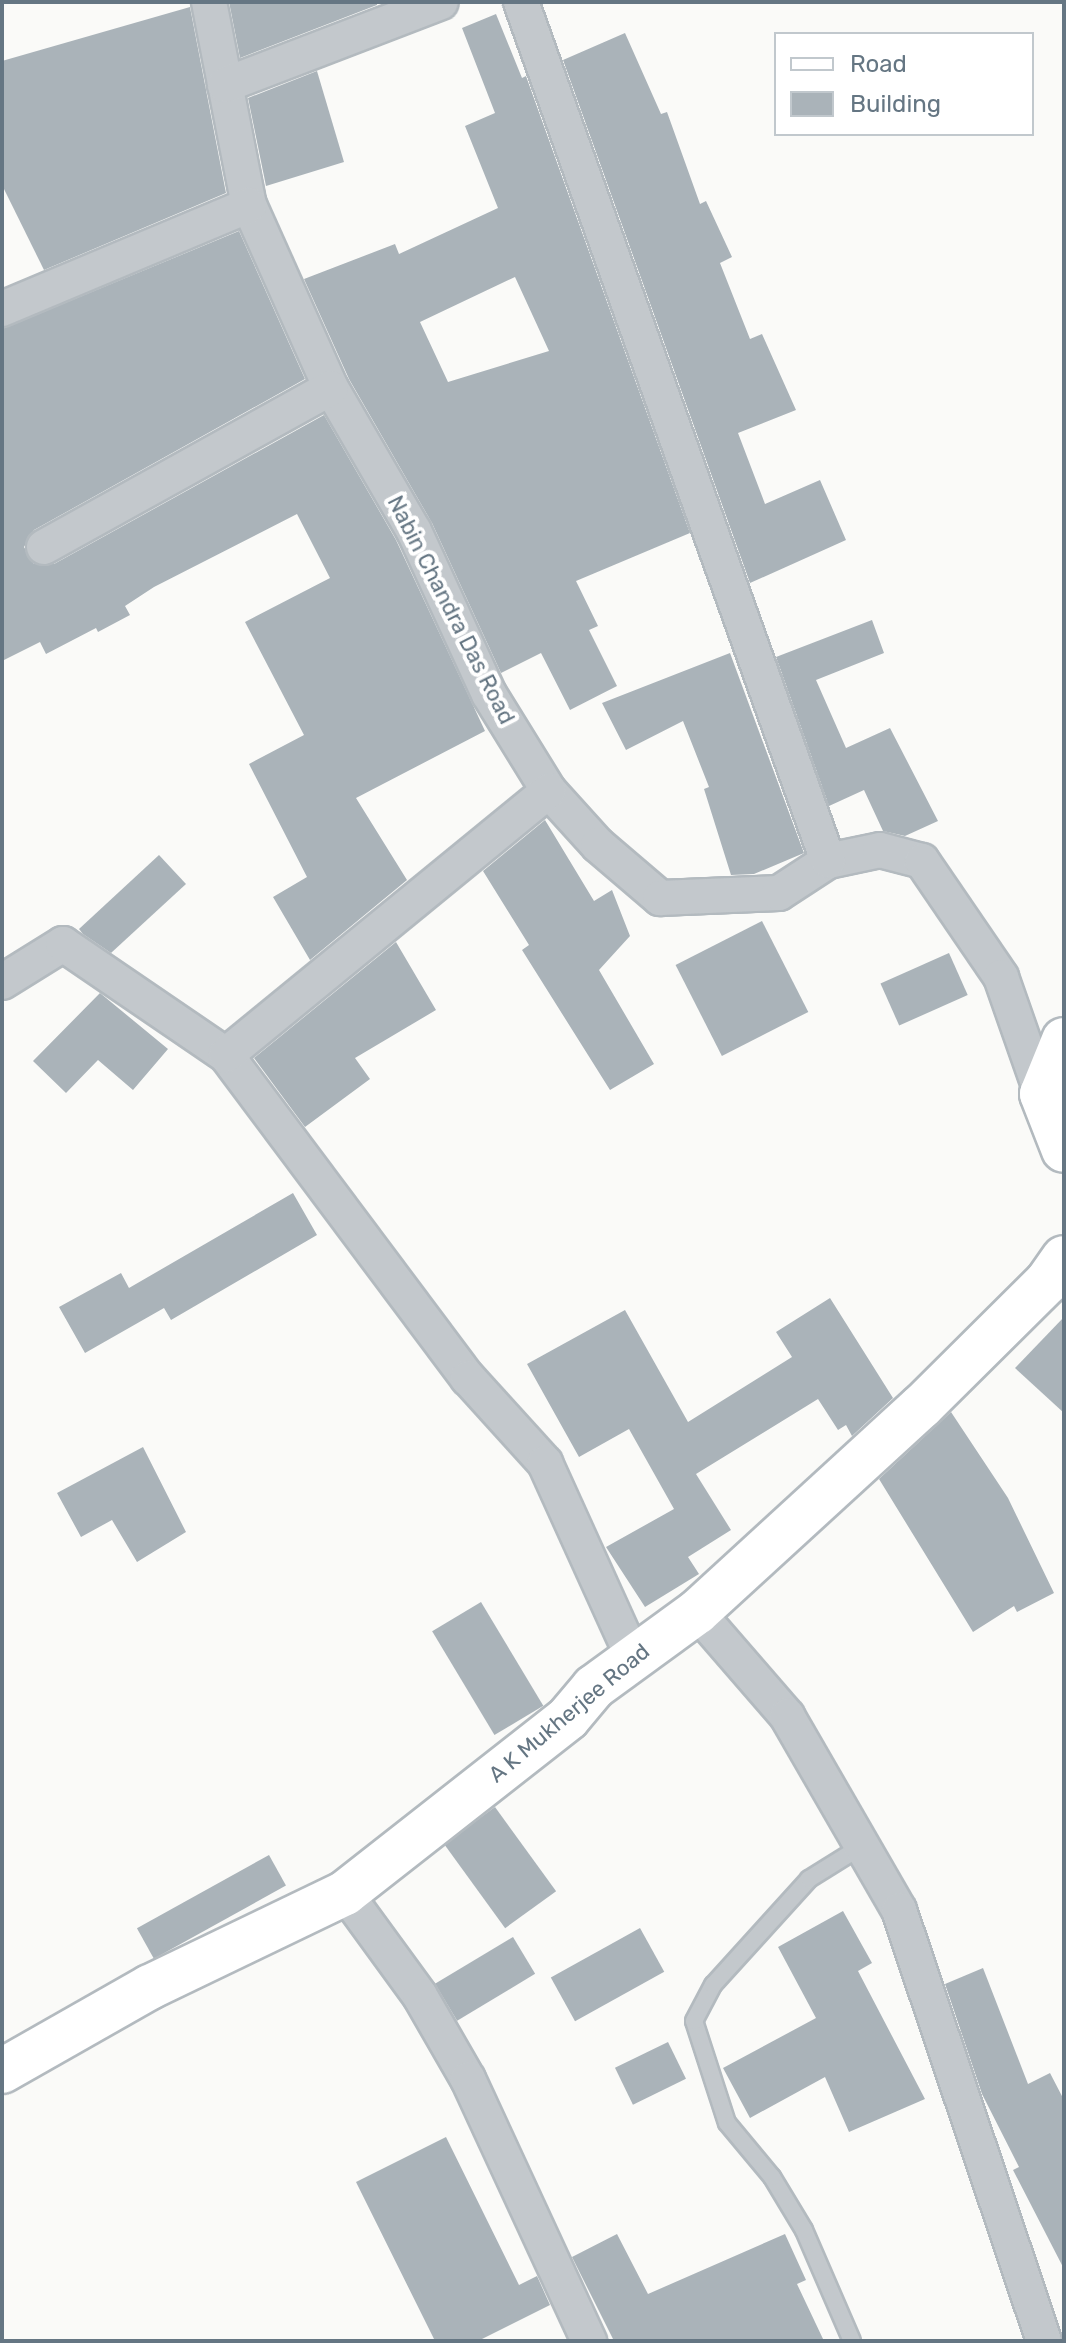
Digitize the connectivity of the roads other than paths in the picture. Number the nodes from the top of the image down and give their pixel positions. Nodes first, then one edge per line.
1 (209, 2) edge
2 (441, 2) edge
3 (521, 2) edge
4 (225, 85) junction
5 (249, 205) junction
6 (2, 309) edge
7 (331, 388) junction
8 (44, 547) dead end
9 (549, 791) junction
10 (828, 861) junction
11 (3, 980) edge
12 (1064, 1040) edge
13 (226, 1055) junction
14 (1042, 1094) junction
15 (1064, 1150) edge
16 (1064, 1258) edge
17 (697, 1612) junction
18 (633, 1657) junction
19 (862, 1846) junction
20 (345, 1893) junction
21 (3, 2067) edge
22 (1042, 2340) edge
23 (589, 2341) edge
24 (852, 2341) edge

1 - 4 street, Nabin Chandra Das Road
2 - 4 street
3 - 10 street
4 - 5 street, Nabin Chandra Das Road
5 - 6 street
5 - 7 street, Nabin Chandra Das Road
7 - 8 street
7 - 9 street, Nabin Chandra Das Road
9 - 10 street, Nabin Chandra Das Road
9 - 13 street
10 - 14 street, Nabin Chandra Das Road
11 - 13 street
12 - 14 street
13 - 18 street
14 - 15 street
16 - 17 street, A K Mukherjee Road
17 - 18 street, A K Mukherjee Road
17 - 19 street
18 - 20 street, A K Mukherjee Road
19 - 22 street
19 - 24 lane
20 - 21 street, A K Mukherjee Road
20 - 23 street

